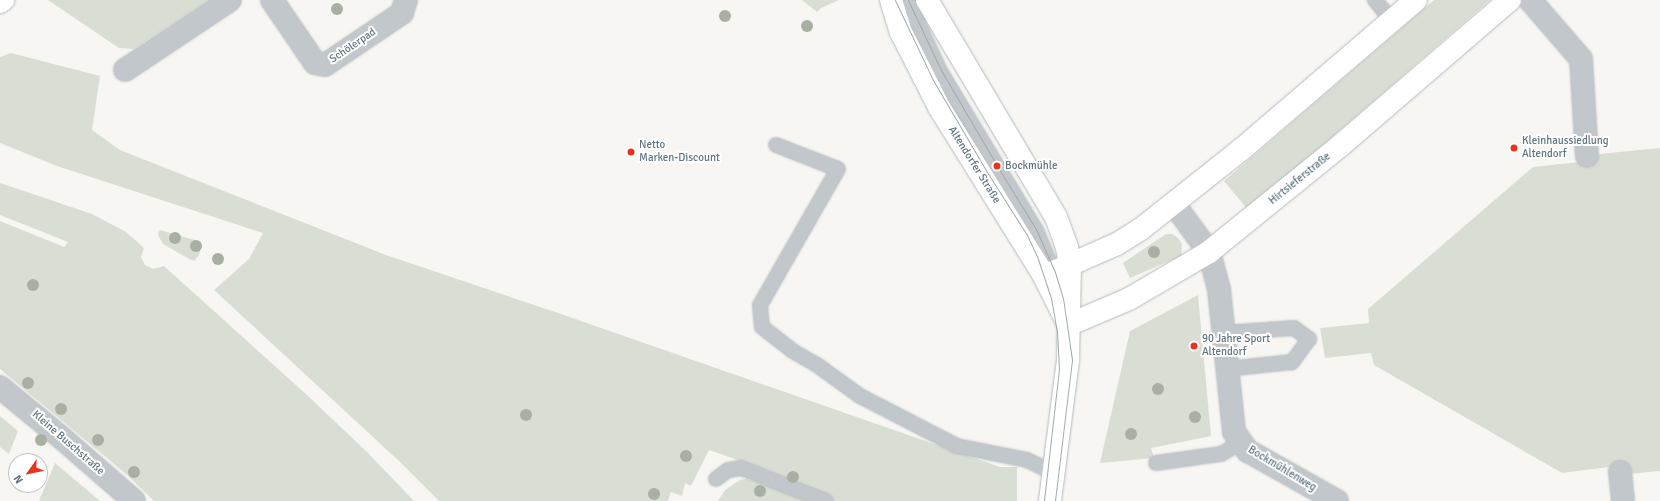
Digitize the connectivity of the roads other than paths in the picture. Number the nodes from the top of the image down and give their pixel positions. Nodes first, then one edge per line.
1 (3, 0) edge
2 (230, 0) edge
3 (272, 0) edge
4 (406, 0) edge
5 (891, 0) edge
6 (907, 0) edge
7 (927, 0) edge
8 (1375, 0) edge
9 (1416, 0) edge
10 (1510, 0) edge
11 (1530, 0) edge
12 (0, 2) edge
13 (1392, 21) junction
14 (125, 70) dead end
15 (776, 145) dead end
16 (1587, 156) dead end
17 (1174, 204) junction
18 (1209, 252) junction
19 (1056, 271) junction
20 (1068, 325) junction
21 (1223, 332) junction
22 (1226, 369) junction
23 (0, 387) edge
24 (1240, 443) junction
25 (1156, 462) dead end
26 (1620, 472) dead end
27 (1054, 473) junction
28 (716, 479) dead end
29 (134, 501) edge
30 (826, 501) edge
31 (1050, 501) edge
32 (1336, 501) edge
33 (1623, 501) edge

1 - 12 main road
2 - 14 street
3 - 4 street, Schölerpad
5 - 19 main road, Altendorfer Straße
6 - 19 lane
7 - 19 main road, Altendorfer Straße
8 - 13 lane
9 - 13 main road
10 - 18 main road, Hirtsieferstraße
11 - 16 street
13 - 17 main road
15 - 27 lane
17 - 18 street, Bockmühlenweg
17 - 19 main road
18 - 20 main road, Hirtsieferstraße
18 - 21 street, Bockmühlenweg
19 - 20 main road, Altendorfer Straße
19 - 20 main road, Altendorfer Straße
20 - 27 main road, Altendorfer Straße
21 - 22 street, Bockmühlenweg
21 - 22 lane
22 - 24 street, Bockmühlenweg
23 - 29 street, Kleine Buschstraße
24 - 25 lane
24 - 32 street, Bockmühlenweg
26 - 33 street
27 - 31 main road, Altendorfer Straße
28 - 30 lane

